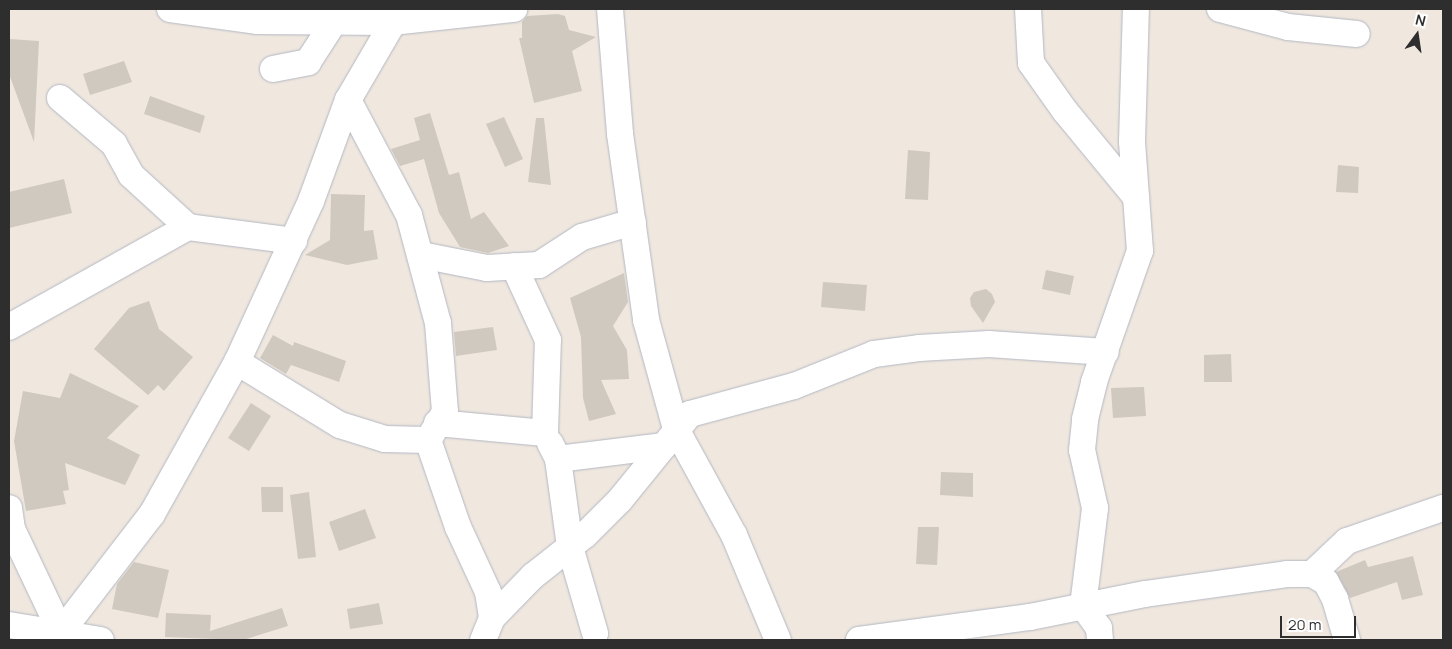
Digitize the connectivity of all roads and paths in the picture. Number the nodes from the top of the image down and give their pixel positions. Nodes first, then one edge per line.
1 (170, 9) edge
2 (514, 9) edge
3 (610, 9) edge
4 (1028, 9) edge
5 (1136, 9) edge
6 (1220, 9) edge
7 (338, 15) edge
8 (397, 15) edge
9 (1357, 34) dead end
10 (273, 69) dead end
11 (60, 98) dead end
12 (348, 100) junction
13 (1136, 197) junction
14 (633, 222) junction
15 (188, 227) junction
16 (294, 241) junction
17 (421, 255) junction
18 (514, 266) junction
19 (9, 327) edge
20 (1106, 352) junction
21 (237, 362) junction
22 (433, 432) junction
23 (545, 433) junction
24 (670, 438) junction
25 (558, 459) junction
26 (9, 508) edge
27 (1443, 508) edge
28 (570, 547) junction
29 (1312, 574) junction
30 (1083, 606) junction
31 (9, 624) edge
32 (487, 629) edge
33 (595, 633) dead end
34 (61, 636) edge
35 (101, 640) edge
36 (778, 640) edge
37 (860, 640) edge
38 (1100, 640) edge
39 (1347, 640) edge

1 - 7 street
2 - 8 street
3 - 14 street
4 - 13 street
5 - 13 street
6 - 9 street
7 - 8 street
7 - 10 street
8 - 12 street
11 - 15 street
12 - 16 street
12 - 17 street
13 - 20 street
14 - 18 street
14 - 24 street
15 - 16 street
15 - 19 street
16 - 21 street
17 - 18 street
17 - 22 street
18 - 23 street
20 - 24 street
20 - 30 street
21 - 22 street
21 - 34 street
22 - 23 street
22 - 32 street
23 - 25 street
24 - 25 street
24 - 28 street
24 - 36 street
25 - 28 street
26 - 34 street
27 - 29 street
28 - 32 street
28 - 33 street
29 - 30 street
29 - 39 street
30 - 37 street
30 - 38 street
31 - 34 street
34 - 35 street

